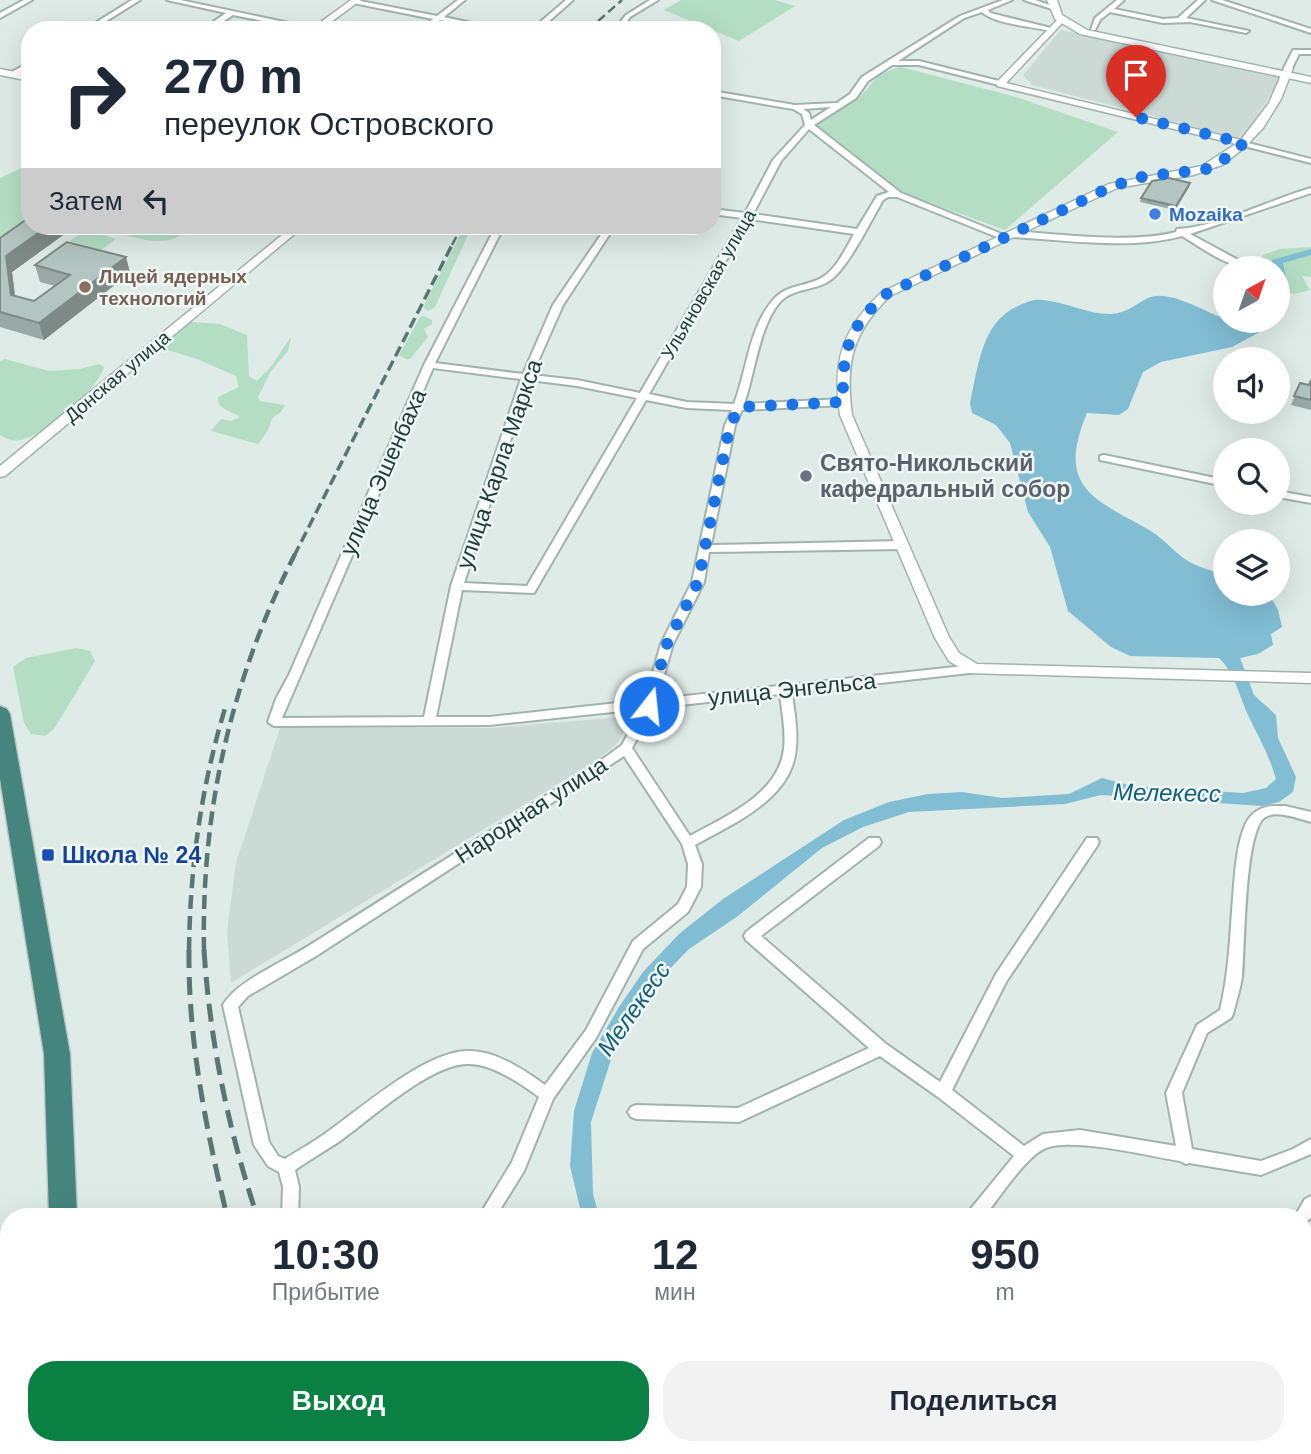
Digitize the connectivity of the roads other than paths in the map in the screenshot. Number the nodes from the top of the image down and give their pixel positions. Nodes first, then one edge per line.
1 (29, 0) edge
2 (137, 0) edge
3 (170, 0) edge
4 (462, 0) edge
5 (570, 0) edge
6 (655, 0) edge
7 (1009, 0) edge
8 (1027, 0) edge
9 (1121, 0) edge
10 (1202, 0) edge
11 (1215, 0) edge
12 (356, 1) edge
13 (1052, 3) edge
14 (1109, 10) junction
15 (232, 12) junction
16 (986, 12) junction
17 (0, 16) edge
18 (440, 18) junction
19 (1061, 19) junction
20 (1181, 19) junction
21 (102, 21) edge
22 (218, 21) edge
23 (276, 21) edge
24 (327, 21) edge
25 (436, 21) edge
26 (455, 21) edge
27 (545, 21) edge
28 (624, 21) edge
29 (1052, 29) junction
30 (1093, 29) junction
31 (1246, 31) dead end
32 (1311, 31) edge
33 (1311, 37) edge
34 (911, 51) junction
35 (1296, 52) junction
36 (1311, 52) edge
37 (919, 62) junction
38 (883, 66) junction
39 (21, 69) edge
40 (1286, 71) junction
41 (0, 72) edge
42 (1311, 72) edge
43 (12, 74) junction
44 (21, 76) edge
45 (1311, 80) edge
46 (1000, 84) junction
47 (721, 95) edge
48 (841, 104) junction
49 (795, 107) junction
50 (809, 125) junction
51 (1244, 143) junction
52 (1311, 162) edge
53 (1311, 190) edge
54 (898, 195) junction
55 (721, 212) edge
56 (746, 216) junction
57 (1180, 231) junction
58 (859, 232) junction
59 (288, 235) edge
60 (495, 235) edge
61 (605, 235) edge
62 (1008, 235) junction
63 (1222, 256) edge
64 (429, 365) junction
65 (526, 377) junction
66 (643, 397) junction
67 (843, 402) junction
68 (740, 407) junction
69 (1104, 458) dead end
70 (0, 473) edge
71 (1213, 481) edge
72 (1290, 496) edge
73 (1311, 500) edge
74 (902, 545) junction
75 (705, 549) junction
76 (457, 586) junction
77 (974, 669) junction
78 (1311, 678) edge
79 (786, 690) junction
80 (649, 706) junction
81 (0, 714) edge
82 (429, 720) junction
83 (274, 722) joint
84 (626, 748) junction
85 (1311, 817) edge
86 (874, 842) dead end
87 (1092, 842) dead end
88 (688, 843) junction
89 (880, 1049) junction
90 (943, 1092) junction
91 (547, 1095) junction
92 (636, 1112) dead end
93 (1311, 1146) edge
94 (1024, 1155) junction
95 (1186, 1157) junction
96 (286, 1167) junction
97 (63, 1208) edge
98 (291, 1208) edge
99 (492, 1208) edge
100 (981, 1208) edge

1 - 17 street
2 - 21 street
3 - 15 street
4 - 18 street
5 - 27 street
6 - 28 street
7 - 16 street, Ульяновская улица
8 - 13 street
9 - 14 street
10 - 20 street
11 - 32 street
12 - 18 street
12 - 24 street
13 - 19 main road
14 - 20 street
14 - 30 street
15 - 22 street
15 - 23 street
16 - 29 street
16 - 34 street, Ульяновская улица
18 - 25 street
18 - 26 street
19 - 29 street
19 - 30 main road
19 - 40 main road
20 - 31 street
29 - 46 street
30 - 40 main road
33 - 35 street
34 - 37 street
34 - 38 street, Ульяновская улица
35 - 36 street
35 - 40 street
37 - 38 street
37 - 46 street
38 - 48 street, Ульяновская улица
39 - 43 street
40 - 42 main road
40 - 45 main road
40 - 51 street
41 - 43 street
43 - 44 street
46 - 51 street
47 - 49 street
48 - 49 street
48 - 50 street, Ульяновская улица
49 - 50 street
50 - 54 street
50 - 56 street, Ульяновская улица
51 - 52 street
51 - 62 street
53 - 57 street
54 - 58 street, Народная улица
54 - 62 street
55 - 56 street
56 - 58 street
56 - 66 street, Ульяновская улица
57 - 62 street
57 - 63 street
58 - 68 street, Народная улица
59 - 70 street, Донская улица
60 - 64 street, улица Эшенбаха
61 - 65 street, улица Карла Маркса
62 - 67 street
64 - 65 street
64 - 83 street, улица Эшенбаха
65 - 66 street
65 - 76 street, улица Карла Маркса
66 - 68 street
66 - 76 street, Ульяновская улица
67 - 68 street
67 - 74 street
68 - 75 street, Народная улица
69 - 71 street
72 - 73 street
74 - 75 street
74 - 77 street
75 - 80 street, Народная улица
76 - 82 street, улица Карла Маркса
77 - 78 street, улица Энгельса
77 - 79 street, улица Энгельса
79 - 80 street, улица Энгельса
79 - 88 street
80 - 82 street, улица Энгельса
80 - 84 street, Народная улица
81 - 97 highway
82 - 83 street, улица Энгельса
84 - 88 street
84 - 96 street, Народная улица
85 - 95 street
86 - 89 street
87 - 90 street
88 - 91 street
89 - 90 street
89 - 92 street
90 - 94 street
91 - 96 street
91 - 99 street
93 - 95 street
94 - 95 street
94 - 100 street
96 - 98 street

